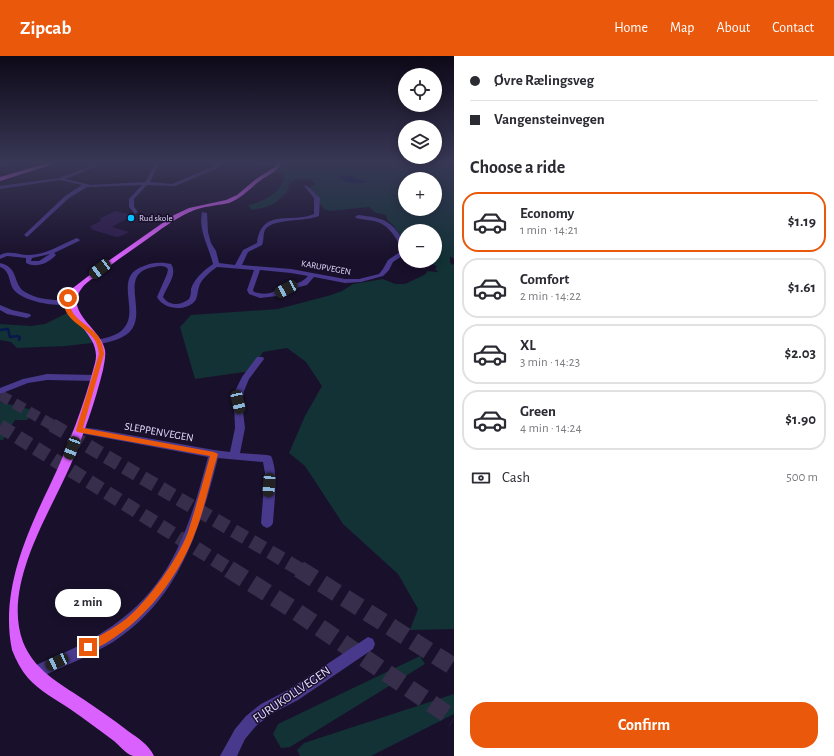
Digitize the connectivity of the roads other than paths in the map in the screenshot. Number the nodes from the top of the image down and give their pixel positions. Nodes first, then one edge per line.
1 (71, 195) edge
2 (135, 195) edge
3 (242, 195) edge
4 (314, 195) edge
5 (135, 212) dead end
6 (204, 213) dead end
7 (358, 217) dead end
8 (26, 235) dead end
9 (77, 240) dead end
10 (0, 257) edge
11 (0, 265) edge
12 (216, 265) junction
13 (238, 266) junction
14 (258, 268) junction
15 (313, 275) junction
16 (69, 301) junction
17 (1, 308) edge
18 (27, 316) dead end
19 (99, 342) junction
20 (260, 359) dead end
21 (95, 378) junction
22 (0, 391) edge
23 (79, 430) junction
24 (214, 454) junction
25 (234, 456) junction
26 (267, 523) dead end
27 (368, 644) dead end
28 (34, 673) junction
29 (145, 756) edge
30 (228, 756) edge

1 - 8 street
2 - 5 street
3 - 16 main road
4 - 13 street
6 - 12 street
7 - 15 street, KARUPVEGEN
9 - 10 street
11 - 16 street
12 - 13 street, KARUPVEGEN
12 - 19 street
13 - 14 street, KARUPVEGEN
14 - 15 street, KARUPVEGEN
14 - 15 street
16 - 19 main road
17 - 18 street
19 - 21 main road
20 - 25 street
21 - 22 street
21 - 23 main road
23 - 24 street, SLEPPENVEGEN
23 - 28 main road
24 - 25 street, SLEPPENVEGEN
24 - 28 street
25 - 26 street, SLEPPENVEGEN
27 - 30 street, FURUKOLLVEGEN
28 - 29 main road

